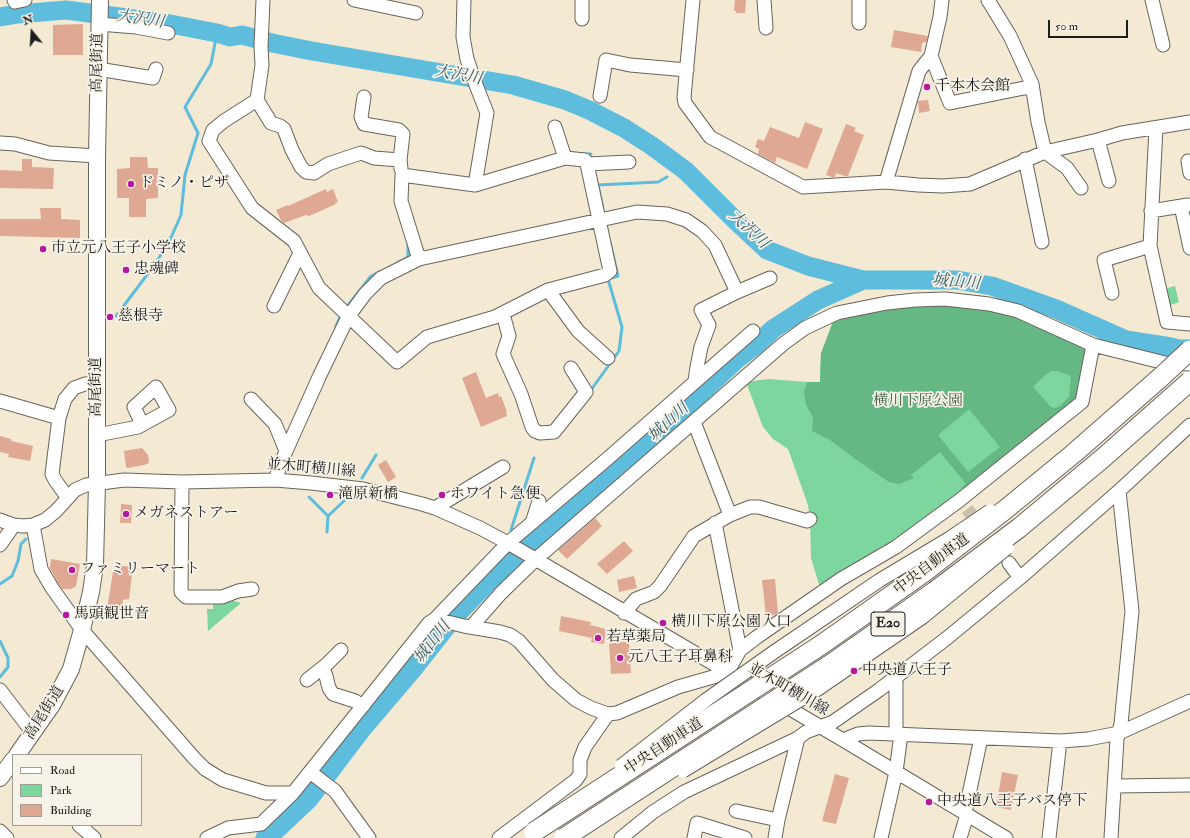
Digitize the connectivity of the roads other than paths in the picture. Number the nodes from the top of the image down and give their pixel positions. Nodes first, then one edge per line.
1 (14, 0) edge
2 (25, 0) edge
3 (100, 0) edge
4 (263, 0) edge
5 (354, 0) edge
6 (464, 0) edge
7 (582, 0) edge
8 (693, 0) edge
9 (764, 0) edge
10 (859, 0) edge
11 (942, 0) edge
12 (988, 0) edge
13 (1152, 0) edge
14 (416, 13) dead end
15 (582, 19) dead end
16 (99, 21) junction
17 (859, 23) dead end
18 (766, 28) dead end
19 (168, 33) dead end
20 (1163, 45) dead end
21 (931, 56) junction
22 (98, 69) junction
23 (156, 69) dead end
24 (687, 70) junction
25 (1032, 88) junction
26 (600, 96) dead end
27 (364, 97) dead end
28 (257, 100) junction
29 (1190, 122) edge
30 (555, 127) dead end
31 (1156, 128) junction
32 (1098, 140) junction
33 (0, 143) edge
34 (1045, 152) junction
35 (96, 156) junction
36 (565, 158) junction
37 (1025, 159) junction
38 (400, 160) junction
39 (630, 162) dead end
40 (587, 164) junction
41 (402, 175) junction
42 (1109, 181) dead end
43 (886, 182) junction
44 (475, 185) junction
45 (1081, 188) dead end
46 (1186, 205) edge
47 (1151, 211) junction
48 (600, 220) junction
49 (1042, 242) dead end
50 (1150, 246) junction
51 (1190, 248) edge
52 (300, 253) junction
53 (419, 259) junction
54 (770, 278) dead end
55 (548, 290) junction
56 (737, 292) junction
57 (1112, 293) dead end
58 (274, 306) dead end
59 (503, 314) junction
60 (348, 317) junction
61 (1190, 324) edge
62 (753, 331) dead end
63 (1093, 345) junction
64 (1190, 350) edge
65 (608, 358) dead end
66 (1190, 364) edge
67 (571, 368) dead end
68 (695, 381) junction
69 (1190, 381) edge
70 (96, 383) junction
71 (251, 399) dead end
72 (0, 401) edge
73 (59, 418) junction
74 (694, 422) junction
75 (142, 424) dead end
76 (1190, 425) edge
77 (97, 436) junction
78 (286, 451) junction
79 (503, 467) dead end
80 (275, 480) junction
81 (182, 482) junction
82 (97, 483) junction
83 (1120, 491) junction
84 (67, 497) junction
85 (538, 501) dead end
86 (435, 508) junction
87 (730, 515) junction
88 (0, 520) edge
89 (810, 520) dead end
90 (532, 523) junction
91 (715, 523) junction
92 (14, 525) junction
93 (33, 525) junction
94 (510, 544) junction
95 (0, 545) edge
96 (534, 559) junction
97 (1010, 563) tunnel mouth
98 (1020, 578) junction
99 (252, 589) dead end
100 (624, 612) junction
101 (438, 620) junction
102 (467, 627) junction
103 (82, 630) junction
104 (341, 650) dead end
105 (740, 650) junction
106 (323, 668) junction
107 (727, 673) junction
108 (896, 677) junction
109 (307, 680) dead end
110 (0, 690) edge
111 (1190, 700) edge
112 (363, 706) junction
113 (608, 714) junction
114 (818, 726) junction
115 (33, 733) junction
116 (1119, 733) junction
117 (898, 734) junction
118 (798, 738) junction
119 (981, 738) junction
120 (843, 740) junction
121 (1060, 741) junction
122 (19, 754) edge
123 (12, 763) edge
124 (896, 772) junction
125 (312, 773) junction
126 (0, 778) edge
127 (1190, 785) edge
128 (1115, 786) junction
129 (293, 794) junction
130 (736, 811) dead end
131 (966, 814) junction
132 (778, 820) junction
133 (80, 826) edge
134 (0, 831) edge
135 (534, 832) dead end
136 (7, 838) edge
137 (94, 838) edge
138 (207, 838) edge
139 (369, 838) edge
140 (499, 838) edge
141 (565, 838) edge
142 (621, 838) edge
143 (694, 838) edge
144 (744, 838) edge
145 (775, 838) edge
146 (881, 838) edge
147 (960, 838) edge
148 (1006, 838) edge
149 (1049, 838) edge
150 (1111, 838) edge

1 - 2 street
3 - 16 main road, 高尾街道
4 - 28 street
5 - 14 street
6 - 44 street
7 - 15 street
8 - 24 street
9 - 18 street
10 - 17 street
11 - 21 street
12 - 25 street
13 - 20 street
16 - 19 street
16 - 22 main road, 高尾街道
21 - 25 street
21 - 43 street
22 - 23 street
22 - 35 main road, 高尾街道
24 - 26 street
24 - 43 street
25 - 34 street
27 - 38 street
28 - 38 street
28 - 52 street
29 - 31 street
30 - 36 street
31 - 32 street
31 - 47 street
32 - 34 street
32 - 42 street
33 - 35 street
34 - 37 street
34 - 45 street
35 - 70 main road, 高尾街道
36 - 40 street
36 - 44 street
37 - 43 street
37 - 49 street
38 - 41 street
39 - 40 street
40 - 48 street
41 - 44 street
41 - 53 street
46 - 47 street
46 - 51 street
47 - 50 street
48 - 53 street
48 - 55 street
48 - 56 street
50 - 57 street
50 - 61 street
52 - 58 street
52 - 60 street
53 - 60 street
54 - 56 street
55 - 59 street
55 - 65 street
56 - 68 street
59 - 60 street
59 - 67 street
60 - 78 street
62 - 68 street
63 - 66 street
63 - 74 street
63 - 105 street
64 - 135 highway, 中央自動車道 / E20, bridge
68 - 90 street
69 - 141 highway, 中央自動車道 / E20, bridge
70 - 73 street
70 - 77 main road, 高尾街道
71 - 78 street
72 - 73 street
73 - 84 street
74 - 87 street
74 - 96 street
75 - 77 street
76 - 83 street
77 - 82 main road, 高尾街道
78 - 80 street
79 - 86 street
80 - 81 street, 並木町横川線
80 - 86 street, 並木町横川線
81 - 82 street, 並木町横川線
81 - 99 street
82 - 84 street, 並木町横川線
82 - 103 main road, 高尾街道
83 - 98 street
83 - 116 street
84 - 93 street, 並木町横川線
85 - 90 street
86 - 94 street, 並木町横川線
87 - 89 street
87 - 91 street
88 - 92 street
90 - 94 street
91 - 100 street
91 - 105 street
92 - 93 street
92 - 95 street
93 - 103 street
94 - 96 street
94 - 101 street
96 - 100 street, 並木町横川線
96 - 102 street
97 - 98 street
98 - 108 street
100 - 107 street, 並木町横川線
101 - 102 street
101 - 112 street
102 - 113 street
103 - 115 main road, 高尾街道
103 - 129 street
104 - 106 street
105 - 107 street
106 - 109 street
106 - 112 street
107 - 113 street
107 - 114 street, 並木町横川線
108 - 114 street
108 - 117 street
110 - 115 street
111 - 116 street
112 - 125 street
113 - 140 street
114 - 118 street
114 - 120 street, 並木町横川線
115 - 122 main road, 高尾街道
116 - 121 street
116 - 128 street
117 - 119 street
117 - 120 street
117 - 124 street
118 - 132 street
118 - 142 street
119 - 121 street
119 - 131 street
120 - 124 street, 並木町横川線
121 - 149 street
123 - 126 main road, 高尾街道
124 - 131 street, 並木町横川線
124 - 146 street
125 - 129 street
125 - 139 street
127 - 128 street
128 - 150 street
129 - 138 street
130 - 132 street
131 - 147 street
131 - 148 street, 並木町横川線
132 - 145 street
133 - 137 street
134 - 136 street
143 - 144 street

